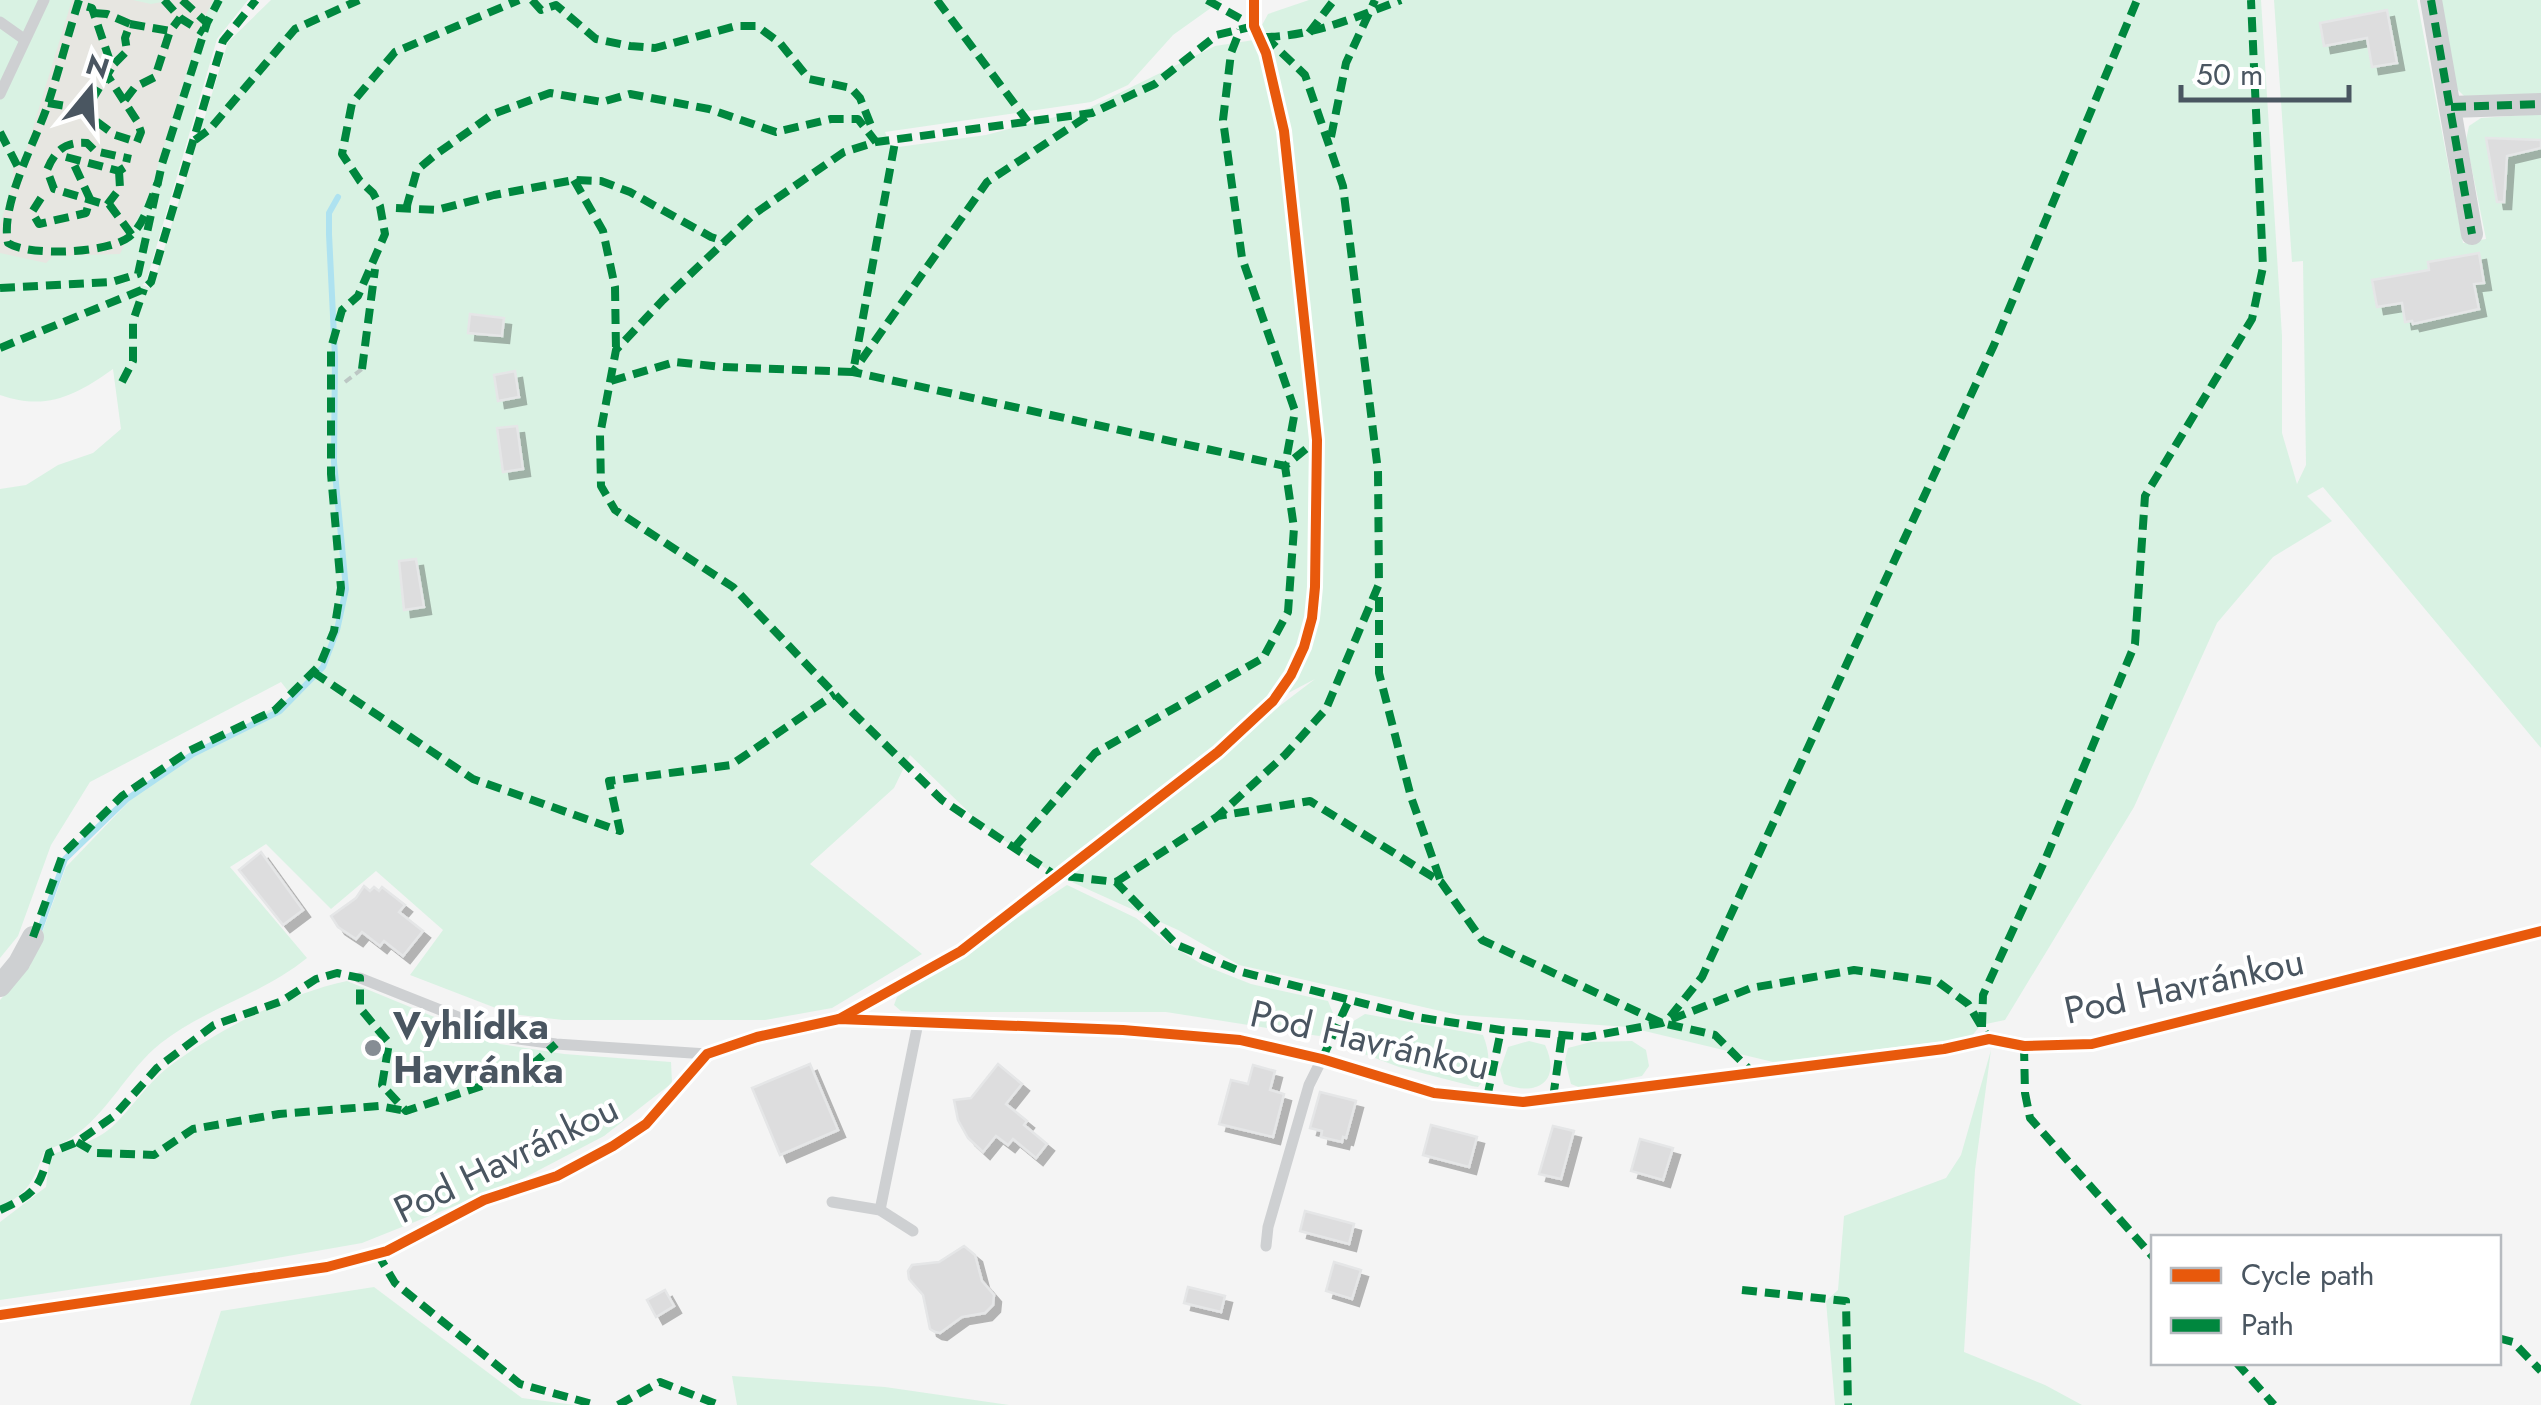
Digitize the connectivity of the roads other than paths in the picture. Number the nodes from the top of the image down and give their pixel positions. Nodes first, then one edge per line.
1 (44, 0) edge
2 (2431, 0) edge
3 (0, 22) edge
4 (24, 39) junction
5 (0, 94) edge
6 (2541, 104) edge
7 (2451, 108) junction
8 (2472, 234) dead end
9 (2541, 932) edge
10 (33, 937) dead end
11 (360, 978) dead end
12 (0, 986) edge
13 (918, 1023) junction
14 (707, 1054) junction
15 (1322, 1058) junction
16 (832, 1202) dead end
17 (880, 1210) junction
18 (914, 1231) dead end
19 (1266, 1246) dead end
20 (0, 1315) edge

1 - 4 lane
2 - 7 street
3 - 4 lane
4 - 5 lane
6 - 7 street
7 - 8 street
9 - 15 lane, Pod Havránkou
10 - 12 street
11 - 14 lane, Pod Havránkou
13 - 14 lane, Pod Havránkou
13 - 15 lane, Pod Havránkou
13 - 17 lane
14 - 20 lane, Pod Havránkou
15 - 19 lane
16 - 17 lane
17 - 18 lane

